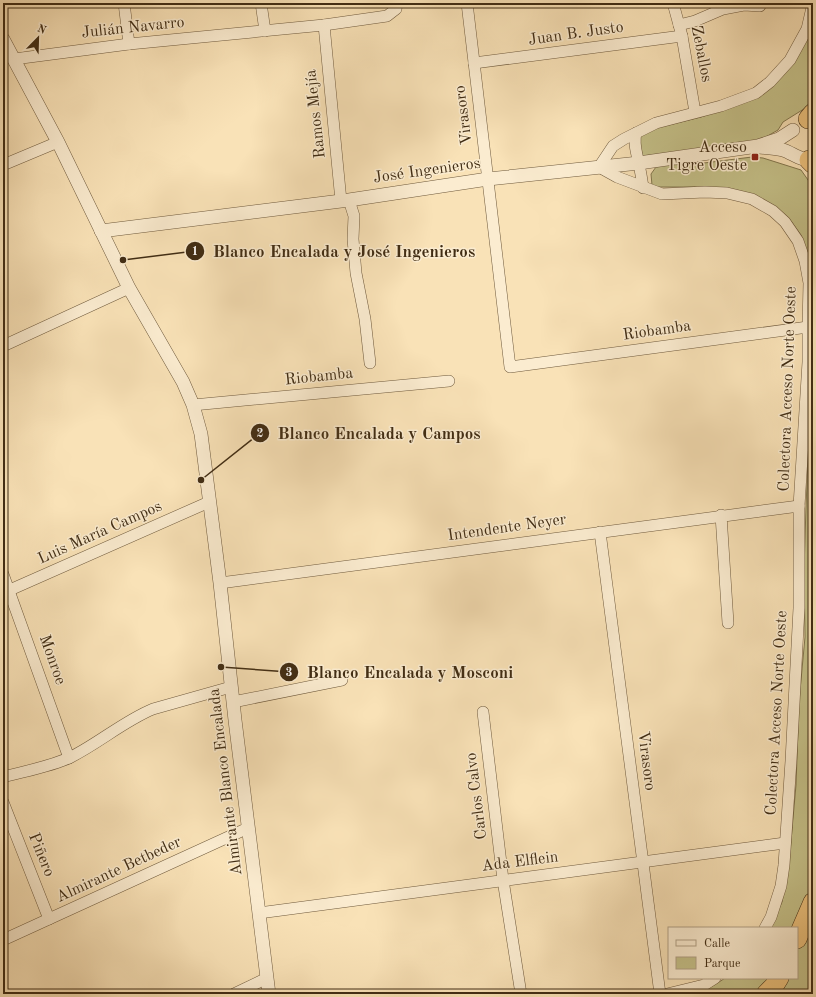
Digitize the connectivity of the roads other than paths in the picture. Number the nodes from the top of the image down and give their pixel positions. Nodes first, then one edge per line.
1 (124, 3) edge
2 (261, 3) edge
3 (467, 3) edge
4 (673, 3) edge
5 (813, 3) edge
6 (397, 6) edge
7 (760, 6) dead end
8 (324, 25) junction
9 (679, 25) junction
10 (264, 31) junction
11 (682, 36) junction
12 (3, 39) edge
13 (129, 44) junction
14 (14, 59) junction
15 (474, 63) junction
16 (695, 112) junction
17 (807, 121) edge
18 (636, 133) junction
19 (58, 142) junction
20 (758, 146) junction
21 (808, 159) edge
22 (639, 163) junction
23 (3, 165) edge
24 (599, 167) junction
25 (488, 179) junction
26 (643, 188) junction
27 (345, 200) junction
28 (101, 231) junction
29 (129, 288) junction
30 (808, 327) junction
31 (3, 346) edge
32 (370, 363) dead end
33 (510, 367) joint
34 (449, 381) dead end
35 (193, 406) junction
36 (209, 502) junction
37 (799, 506) junction
38 (721, 515) junction
39 (600, 532) junction
40 (3, 574) edge
41 (220, 583) junction
42 (6, 591) edge
43 (728, 623) dead end
44 (342, 680) dead end
45 (231, 687) junction
46 (233, 702) junction
47 (483, 712) dead end
48 (69, 758) junction
49 (3, 777) edge
50 (3, 802) edge
51 (248, 828) junction
52 (785, 843) junction
53 (643, 863) junction
54 (503, 880) junction
55 (813, 902) edge
56 (259, 913) junction
57 (49, 919) junction
58 (766, 927) edge
59 (798, 936) edge
60 (3, 940) edge
61 (267, 978) junction
62 (714, 979) edge
63 (778, 979) edge
64 (234, 994) edge
65 (269, 994) edge
66 (521, 994) edge
67 (660, 994) edge
68 (667, 994) edge
69 (766, 994) edge

1 - 13 street
2 - 10 street
3 - 15 street, Virasoro
4 - 9 street, Zeballos
5 - 16 street
6 - 8 street, Julián Navarro
7 - 9 street
8 - 10 street, Julián Navarro
8 - 27 street, Ramos Mejía
9 - 11 street, Zeballos
10 - 13 street, Julián Navarro
11 - 15 street, Juan B. Justo
11 - 16 street, Zeballos
12 - 14 street, Almirante Blanco Encalada
13 - 14 street, Julián Navarro
14 - 19 street, Almirante Blanco Encalada
15 - 25 street, Virasoro
16 - 18 street
17 - 20 street, José Ingenieros
17 - 21 street
18 - 22 street
18 - 24 street
19 - 23 street
19 - 28 street, Almirante Blanco Encalada
20 - 21 street, José Ingenieros
20 - 22 street, José Ingenieros
22 - 24 street, José Ingenieros
22 - 26 street
24 - 25 street, José Ingenieros
24 - 26 street, Colectora Acceso Norte Oeste
25 - 27 street, José Ingenieros
25 - 33 street, Virasoro
26 - 30 street, Colectora Acceso Norte Oeste
27 - 28 street, José Ingenieros
27 - 32 street, Ramos Mejía
28 - 29 street, Almirante Blanco Encalada
29 - 31 street
29 - 35 street, Almirante Blanco Encalada
30 - 33 street, Riobamba
30 - 37 street, Colectora Acceso Norte Oeste
34 - 35 street, Riobamba
35 - 36 street, Almirante Blanco Encalada
36 - 41 street, Almirante Blanco Encalada
36 - 42 street, Luis María Campos
37 - 38 street, Intendente Neyer
37 - 52 street, Colectora Acceso Norte Oeste
38 - 39 street, Intendente Neyer
38 - 43 street
39 - 41 street, Intendente Neyer
39 - 53 street, Virasoro
40 - 42 street, Monroe
41 - 45 street, Almirante Blanco Encalada
42 - 48 street, Monroe
44 - 46 street
45 - 46 street, Almirante Blanco Encalada
45 - 48 street
46 - 51 street, Almirante Blanco Encalada
47 - 54 street, Carlos Calvo
48 - 49 street
50 - 57 street, Piñero
51 - 56 street, Almirante Blanco Encalada
51 - 57 street, Almirante Betbeder
52 - 53 street, Ada Elflein
52 - 58 street, Colectora Acceso Norte Oeste
53 - 54 street, Ada Elflein
53 - 67 street, Virasoro
54 - 56 street, Ada Elflein
54 - 66 street, Carlos Calvo
55 - 59 highway
56 - 61 street, Almirante Blanco Encalada
57 - 60 street, Almirante Betbeder
61 - 64 street
61 - 65 street, Almirante Blanco Encalada
62 - 68 street
63 - 69 highway

